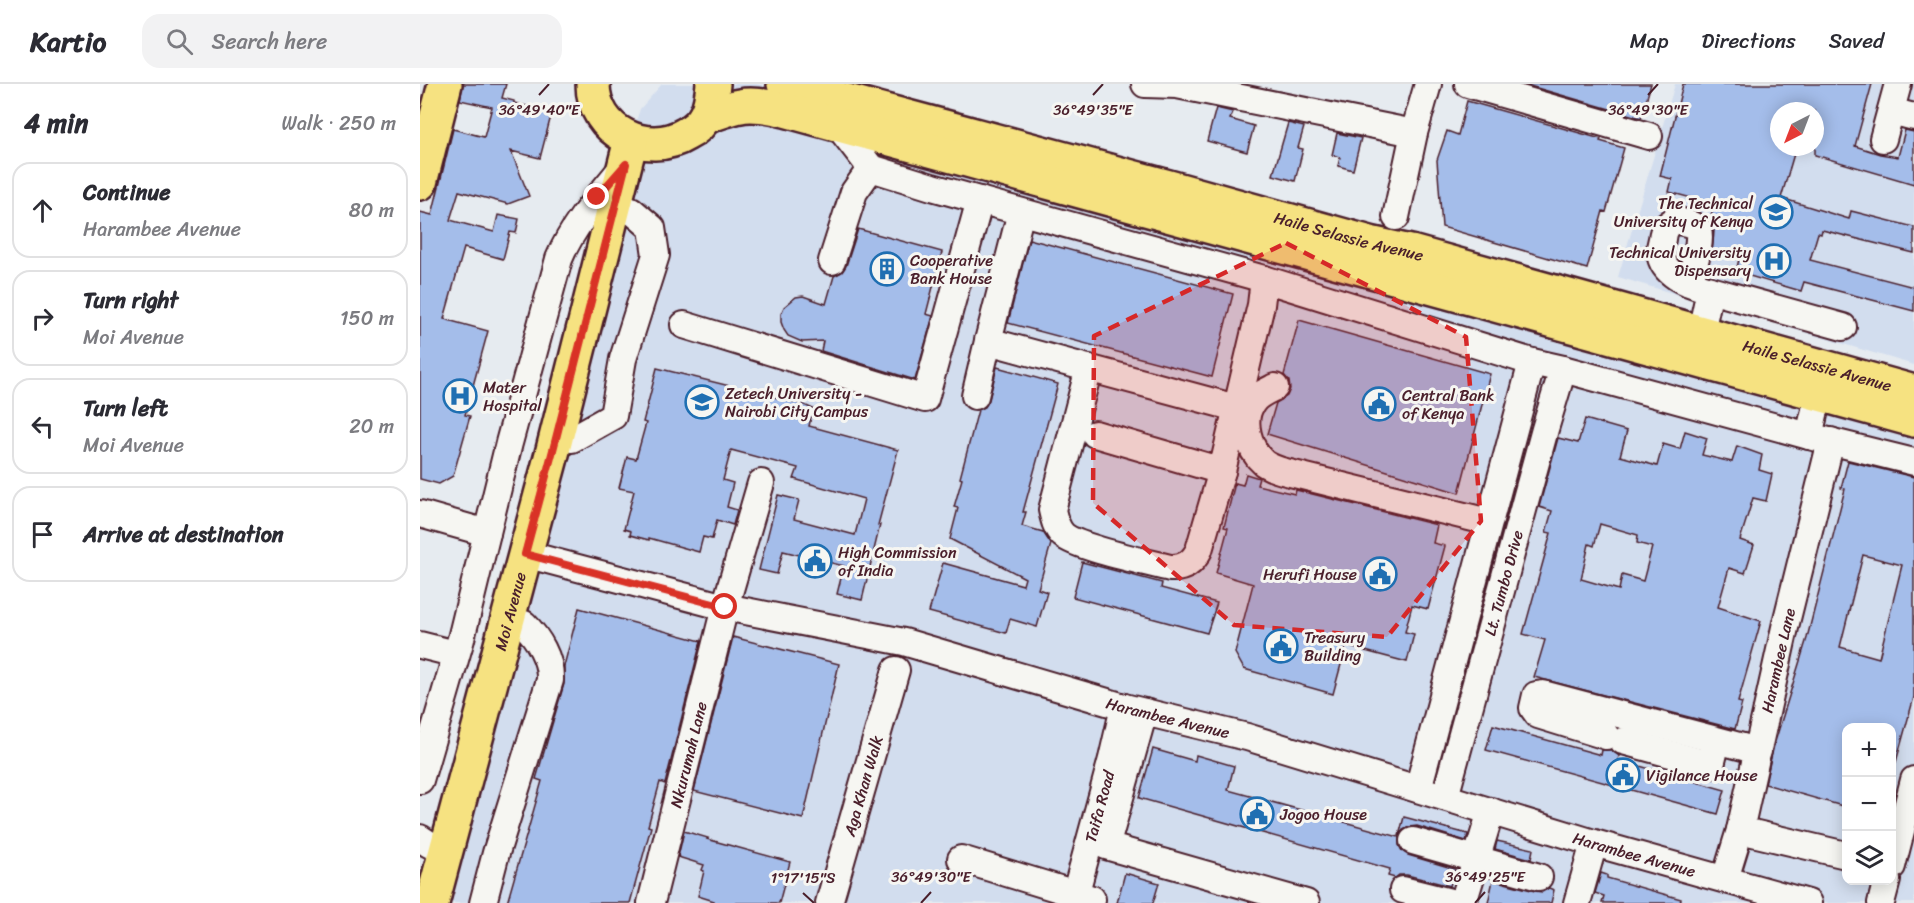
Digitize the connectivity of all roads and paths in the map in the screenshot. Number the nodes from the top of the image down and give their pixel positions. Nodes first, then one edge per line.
1 (445, 84) edge
2 (713, 84) edge
3 (784, 84) edge
4 (1145, 84) edge
5 (1428, 84) edge
6 (1468, 84) edge
7 (1898, 84) edge
8 (588, 85) edge
9 (1902, 114) edge
10 (705, 117) junction
11 (836, 123) junction
12 (1414, 133) junction
13 (1649, 136) dead end
14 (1883, 139) dead end
15 (635, 149) junction
16 (871, 168) junction
17 (420, 183) edge
18 (980, 200) junction
19 (1021, 212) junction
20 (1396, 217) junction
21 (1370, 243) junction
22 (1412, 252) junction
23 (832, 261) dead end
24 (1264, 279) junction
25 (684, 325) dead end
26 (1843, 327) dead end
27 (1701, 332) junction
28 (988, 341) junction
29 (1532, 362) junction
30 (1089, 368) junction
31 (1563, 369) junction
32 (1275, 387) dead end
33 (1914, 392) edge
34 (1819, 393) junction
35 (975, 396) dead end
36 (1236, 408) junction
37 (1914, 420) edge
38 (1095, 434) dead end
39 (1820, 439) junction
40 (1914, 462) edge
41 (1222, 471) junction
42 (761, 483) dead end
43 (420, 514) edge
44 (1489, 522) junction
45 (487, 533) junction
46 (533, 556) junction
47 (1472, 588) junction
48 (1500, 596) junction
49 (725, 607) junction
50 (524, 624) junction
51 (420, 645) edge
52 (456, 654) junction
53 (896, 670) dead end
54 (1134, 710) junction
55 (1717, 741) junction
56 (1758, 751) junction
57 (420, 780) edge
58 (1914, 780) edge
59 (1418, 789) junction
60 (1445, 797) junction
61 (1491, 811) junction
62 (1740, 830) junction
63 (1413, 841) dead end
64 (1594, 843) junction
65 (433, 845) edge
66 (1106, 846) junction
67 (1896, 850) edge
68 (1842, 854) edge
69 (1476, 859) junction
70 (961, 860) dead end
71 (1896, 867) edge
72 (1914, 871) edge
73 (1539, 877) dead end
74 (1725, 879) junction
75 (1886, 885) edge
76 (1403, 890) dead end
77 (1083, 900) edge
78 (432, 903) edge
79 (451, 903) edge
80 (483, 903) edge
81 (651, 903) edge
82 (829, 903) edge
83 (1306, 903) edge
84 (1455, 903) edge
85 (1463, 903) edge
86 (1577, 903) edge
87 (1808, 903) edge
88 (1881, 903) edge

1 - 17 main road
2 - 10 main road
3 - 21 main road, Haile Selassie Avenue
4 - 12 street
5 - 12 street
6 - 13 street
7 - 9 street
8 - 15 main road
9 - 14 street
10 - 11 main road, Haile Selassie Avenue
10 - 15 main road, Haile Selassie Avenue
11 - 16 street
11 - 34 main road, Haile Selassie Avenue
12 - 20 street
15 - 45 street
15 - 46 main road, Moi Avenue
15 - 46 main road, Moi Avenue
16 - 18 street
16 - 23 street
18 - 19 street
18 - 25 street
19 - 24 street
19 - 28 street
20 - 21 street
20 - 22 street
21 - 22 main road, Haile Selassie Avenue
22 - 27 main road, Haile Selassie Avenue
24 - 29 street
24 - 36 street
26 - 27 street
27 - 33 main road, Haile Selassie Avenue
28 - 30 street
28 - 35 street
29 - 31 street
29 - 44 street, Lt. Tumbo Drive
30 - 36 street
30 - 41 street
31 - 39 street
31 - 48 street, Lt. Tumbo Drive
32 - 44 street, Lt. Tumbo Drive
34 - 37 main road, Haile Selassie Avenue
34 - 39 street, Harambee Lane
36 - 41 street
38 - 41 street
39 - 40 street
39 - 56 street, Harambee Lane
42 - 49 street, Nkurumah Lane
43 - 45 street
44 - 47 street, Lt. Tumbo Drive
45 - 52 street
46 - 49 street, Harambee Avenue
46 - 50 main road, Moi Avenue
46 - 65 main road, Moi Avenue
47 - 48 street
47 - 59 street, Lt. Tumbo Drive
48 - 60 street, Lt. Tumbo Drive
49 - 54 street, Harambee Avenue
49 - 81 street, Nkurumah Lane
50 - 79 main road, Moi Avenue
50 - 80 street
51 - 52 street
52 - 57 street
53 - 82 street, Aga Khan Walk
54 - 59 street, Harambee Avenue
54 - 66 street, Taifa Road
54 - 77 street, Taifa Road
55 - 55 street
55 - 56 street
56 - 62 street, Harambee Lane
58 - 67 street
59 - 60 street, Harambee Avenue
60 - 61 street, Harambee Avenue
61 - 64 street, Harambee Avenue
61 - 69 street
62 - 68 street
62 - 74 street, Harambee Lane
63 - 69 street
64 - 74 street, Harambee Avenue
64 - 86 street
65 - 78 main road, Moi Avenue
66 - 77 street, Taifa Road
66 - 83 street
69 - 73 street
69 - 85 street
70 - 77 street
71 - 72 street
74 - 87 street, Harambee Avenue
75 - 88 street
76 - 84 street

